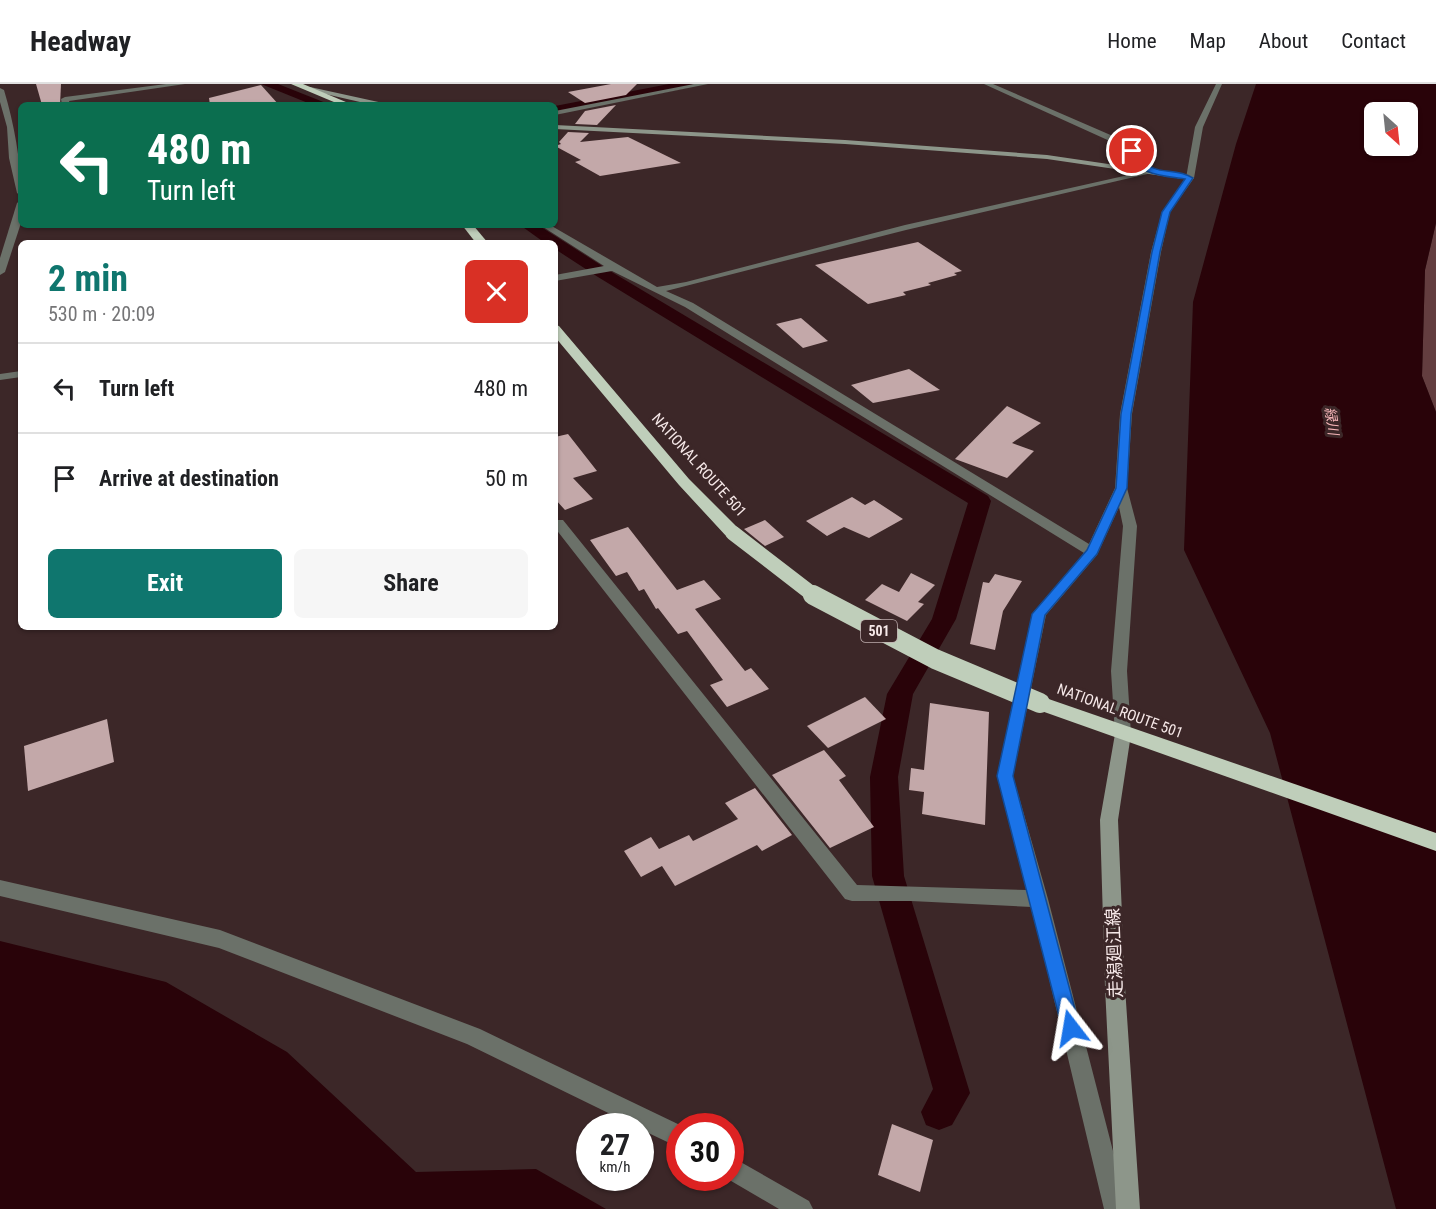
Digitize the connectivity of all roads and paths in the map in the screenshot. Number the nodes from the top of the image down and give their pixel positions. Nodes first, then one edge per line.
1 (182, 84) edge
2 (295, 84) edge
3 (705, 84) edge
4 (987, 84) edge
5 (1219, 84) edge
6 (656, 85) edge
7 (310, 89) junction
8 (0, 90) edge
9 (66, 102) edge
10 (342, 102) edge
11 (369, 102) edge
12 (558, 106) edge
13 (558, 112) edge
14 (18, 126) edge
15 (11, 127) junction
16 (558, 127) edge
17 (0, 128) edge
18 (1152, 172) junction
19 (1190, 178) junction
20 (18, 180) edge
21 (18, 217) edge
22 (470, 228) edge
23 (548, 228) edge
24 (480, 240) edge
25 (608, 268) junction
26 (0, 272) edge
27 (558, 277) edge
28 (654, 291) junction
29 (558, 333) edge
30 (18, 374) edge
31 (0, 377) edge
32 (1121, 488) junction
33 (558, 523) dead end
34 (1092, 552) junction
35 (1123, 734) junction
36 (1436, 842) edge
37 (0, 888) edge
38 (1039, 899) junction
39 (666, 1130) edge
40 (744, 1175) edge
41 (801, 1209) edge
42 (1116, 1209) edge
43 (1128, 1209) edge

1 - 9 street
2 - 7 highway
3 - 13 street
4 - 18 street
5 - 19 street
6 - 12 street
7 - 10 highway
7 - 11 street
8 - 15 street
14 - 15 street
15 - 17 street
15 - 20 street
16 - 18 street
18 - 19 street
18 - 28 street
19 - 32 street
21 - 26 street
22 - 24 highway
23 - 25 street
25 - 27 street
25 - 28 street
28 - 34 street
29 - 35 highway, NATIONAL ROUTE 501 / 501, bridge
30 - 31 street
32 - 34 street
32 - 35 street
33 - 38 street
34 - 38 street
35 - 36 highway, NATIONAL ROUTE 501 / 501
35 - 43 street, 走潟廻江線
37 - 39 street
38 - 42 street
40 - 41 street

